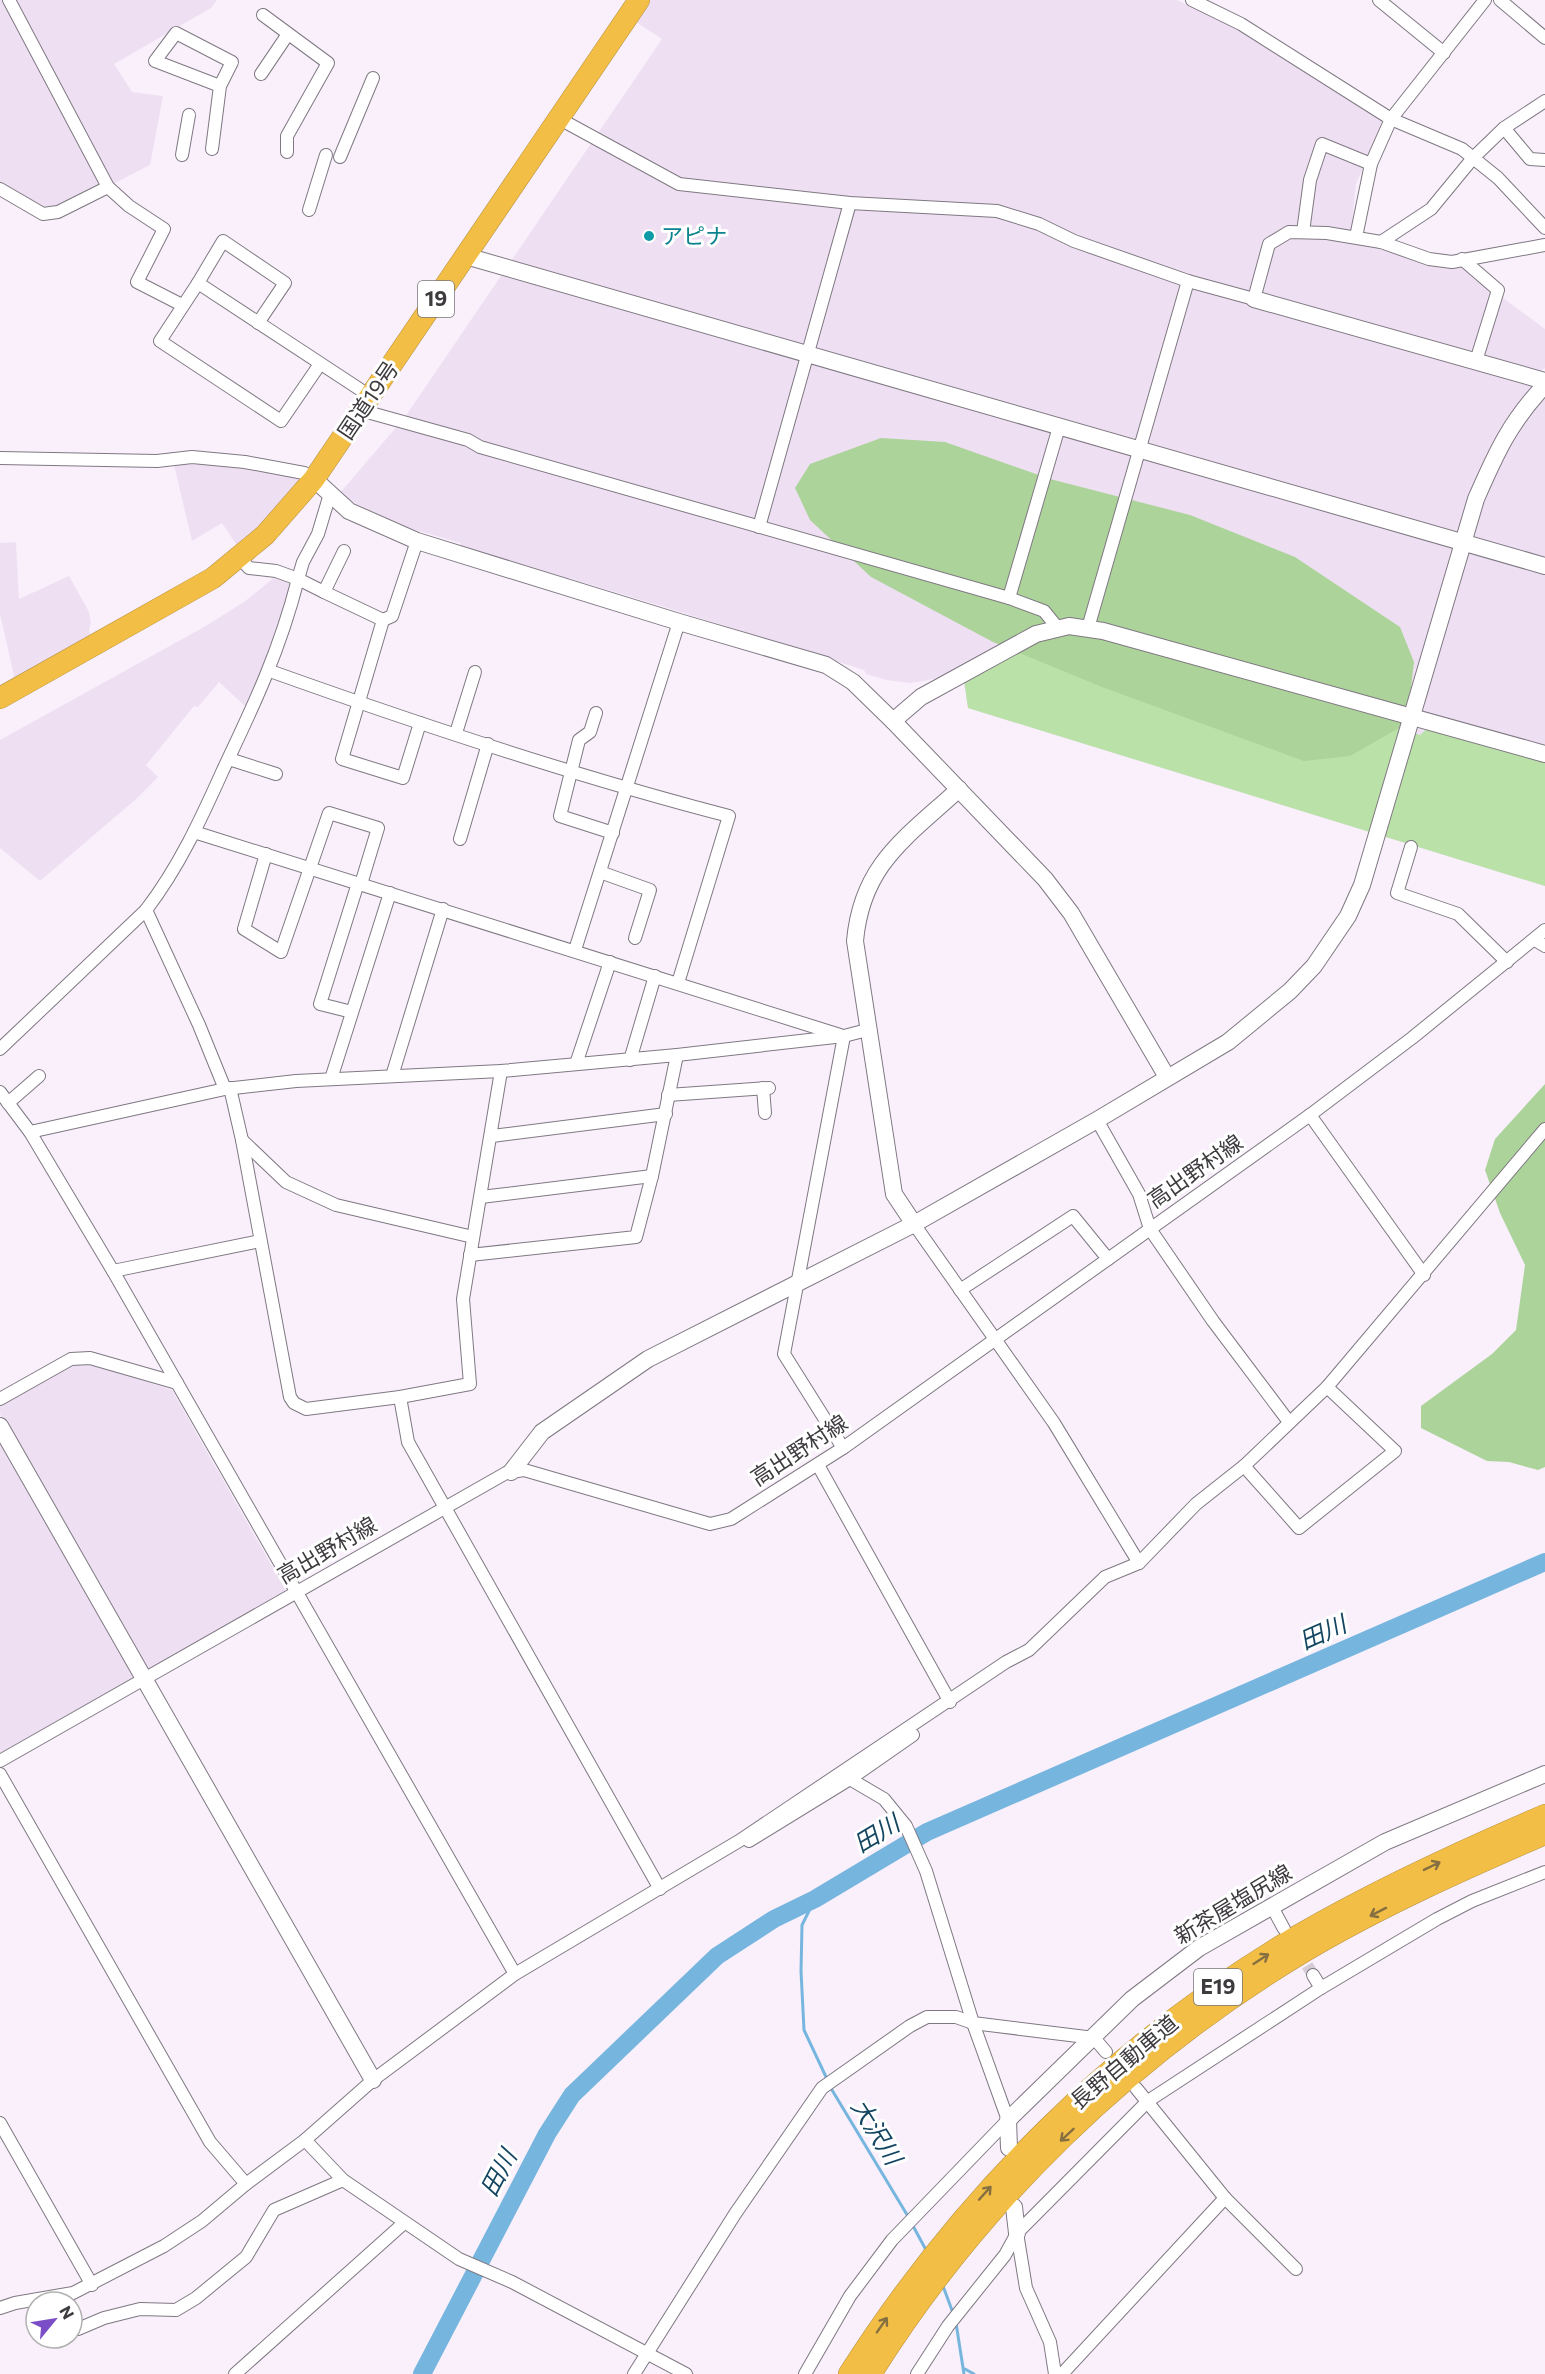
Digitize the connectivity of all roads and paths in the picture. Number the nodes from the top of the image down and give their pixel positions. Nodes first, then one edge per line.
1 (9, 0) edge
2 (639, 0) edge
3 (1192, 0) edge
4 (1379, 0) edge
5 (1485, 0) edge
6 (1500, 0) edge
7 (1210, 4) edge
8 (263, 15) dead end
9 (288, 34) junction
10 (1545, 38) edge
11 (1444, 53) junction
12 (261, 74) dead end
13 (220, 86) junction
14 (374, 87) dead end
15 (1545, 101) edge
16 (189, 115) dead end
17 (558, 118) junction
18 (1391, 119) junction
19 (1504, 128) junction
20 (212, 149) dead end
21 (287, 152) dead end
22 (182, 154) dead end
23 (326, 155) dead end
24 (340, 157) dead end
25 (1473, 158) junction
26 (1545, 160) edge
27 (1371, 164) junction
28 (108, 187) junction
29 (0, 189) edge
30 (850, 203) junction
31 (309, 210) dead end
32 (1545, 228) edge
33 (1303, 232) junction
34 (1356, 237) junction
35 (1381, 242) junction
36 (1545, 245) edge
37 (466, 256) junction
38 (1462, 259) junction
39 (1188, 281) junction
40 (198, 283) junction
41 (1254, 299) junction
42 (182, 305) junction
43 (258, 322) junction
44 (808, 355) junction
45 (1476, 361) junction
46 (320, 364) junction
47 (1545, 383) edge
48 (365, 403) junction
49 (1059, 427) junction
50 (1139, 450) junction
51 (0, 458) edge
52 (314, 479) junction
53 (330, 494) junction
54 (759, 527) junction
55 (417, 541) junction
56 (1462, 543) junction
57 (344, 551) dead end
58 (240, 558) junction
59 (1545, 566) edge
60 (298, 579) junction
61 (324, 592) junction
62 (1009, 598) junction
63 (383, 620) junction
64 (679, 622) junction
65 (1058, 627) junction
66 (1088, 628) junction
67 (270, 671) junction
68 (476, 672) dead end
69 (0, 698) edge
70 (358, 703) junction
71 (596, 713) dead end
72 (1413, 716) junction
73 (893, 721) junction
74 (420, 723) junction
75 (456, 733) junction
76 (488, 744) junction
77 (1545, 754) edge
78 (229, 759) junction
79 (570, 771) junction
80 (276, 774) dead end
81 (627, 789) junction
82 (959, 789) junction
83 (194, 832) junction
84 (613, 833) junction
85 (460, 839) dead end
86 (1411, 847) dead end
87 (266, 854) junction
88 (310, 869) junction
89 (600, 872) junction
90 (359, 883) junction
91 (390, 893) junction
92 (443, 909) junction
93 (146, 910) junction
94 (1545, 930) edge
95 (635, 938) dead end
96 (1540, 943) edge
97 (575, 950) junction
98 (610, 962) junction
99 (1507, 962) junction
100 (655, 976) junction
101 (678, 983) junction
102 (352, 1012) junction
103 (867, 1030) junction
104 (844, 1036) junction
105 (0, 1049) edge
106 (677, 1055) junction
107 (630, 1060) junction
108 (576, 1064) junction
109 (501, 1071) junction
110 (39, 1076) dead end
111 (393, 1076) junction
112 (1167, 1077) junction
113 (331, 1079) junction
114 (227, 1089) junction
115 (0, 1092) edge
116 (668, 1095) junction
117 (8, 1103) junction
118 (765, 1113) dead end
119 (666, 1114) junction
120 (1310, 1115) junction
121 (1097, 1120) junction
122 (1545, 1129) edge
123 (30, 1132) junction
124 (492, 1136) junction
125 (242, 1140) junction
126 (652, 1176) junction
127 (481, 1197) junction
128 (914, 1224) junction
129 (1150, 1229) junction
130 (473, 1237) junction
131 (260, 1241) junction
132 (470, 1255) junction
133 (1108, 1259) junction
134 (112, 1271) junction
135 (1424, 1275) junction
136 (797, 1283) junction
137 (960, 1290) junction
138 (996, 1341) junction
139 (177, 1383) junction
140 (1327, 1387) junction
141 (400, 1397) junction
142 (0, 1399) edge
143 (1289, 1422) junction
144 (0, 1426) edge
145 (843, 1448) junction
146 (818, 1465) junction
147 (1244, 1466) junction
148 (511, 1472) junction
149 (445, 1507) junction
150 (1139, 1563) junction
151 (295, 1593) junction
152 (143, 1677) junction
153 (950, 1702) junction
154 (0, 1761) edge
155 (0, 1774) edge
156 (1545, 1774) edge
157 (850, 1779) junction
158 (1545, 1815) edge
159 (1545, 1834) edge
160 (739, 1841) junction
161 (1545, 1872) edge
162 (660, 1889) junction
163 (1271, 1905) junction
164 (1284, 1929) dead end
165 (514, 1974) junction
166 (1312, 1975) tunnel mouth
167 (1321, 1988) junction
168 (974, 2023) junction
169 (1094, 2038) junction
170 (1106, 2052) dead end
171 (373, 2080) junction
172 (1136, 2088) dead end
173 (1148, 2101) junction
174 (1008, 2120) junction
175 (0, 2123) edge
176 (305, 2140) junction
177 (1009, 2148) dead end
178 (343, 2180) junction
179 (246, 2184) junction
180 (1225, 2198) junction
181 (1014, 2207) dead end
182 (404, 2223) junction
183 (1017, 2233) junction
184 (951, 2247) junction
185 (1296, 2269) dead end
186 (922, 2284) junction
187 (92, 2285) junction
188 (80, 2290) edge
189 (24, 2304) edge
190 (0, 2308) edge
191 (84, 2326) edge
192 (648, 2354) junction
193 (235, 2374) edge
194 (634, 2374) edge
195 (686, 2374) edge
196 (805, 2374) edge
197 (849, 2374) edge
198 (871, 2374) edge
199 (917, 2374) edge
200 (1055, 2374) edge
201 (1062, 2374) edge

1 - 28 street
2 - 17 highway, 国道19号 / 19
3 - 7 street
4 - 11 street
5 - 11 street
6 - 10 street
7 - 18 street
8 - 9 street
9 - 12 street
9 - 21 street
11 - 18 street
13 - 13 street
13 - 20 street
14 - 24 street
15 - 19 street
16 - 22 street
17 - 30 street
17 - 37 highway, 国道19号 / 19
18 - 25 street
18 - 27 street
19 - 25 street
19 - 26 street
23 - 31 street
25 - 32 street
25 - 35 street
27 - 33 street
27 - 34 street
28 - 29 street
28 - 42 street
30 - 39 street
30 - 44 street
33 - 34 street
33 - 41 street
34 - 35 street
35 - 38 street
36 - 38 street
37 - 44 street
37 - 48 highway, 国道19号 / 19
38 - 45 street
39 - 41 street
39 - 50 street
40 - 42 street
40 - 43 street
40 - 43 street
41 - 45 street
42 - 46 street
43 - 46 street
44 - 49 street
44 - 54 street
45 - 47 street
46 - 48 street
47 - 56 street
48 - 52 highway, 国道19号 / 19
48 - 54 street
49 - 50 street
49 - 62 street
50 - 56 street
50 - 66 street
51 - 52 street
52 - 53 street
52 - 58 highway, 国道19号 / 19
53 - 55 street
53 - 60 street
54 - 62 street
55 - 63 street
55 - 64 street
56 - 59 street
56 - 72 street
57 - 61 street
58 - 60 street
58 - 69 highway, 国道19号 / 19
60 - 61 street
60 - 67 street
61 - 63 street
62 - 65 street
63 - 70 street
64 - 73 street
64 - 81 street
65 - 66 street
65 - 73 street
66 - 72 street
67 - 70 street
67 - 78 street
68 - 75 street
70 - 74 street
70 - 74 street
71 - 79 street
72 - 77 street
72 - 112 street
73 - 82 street
74 - 75 street
75 - 76 street
76 - 79 street
76 - 85 street
78 - 80 street
78 - 83 street
79 - 81 street
79 - 84 street
81 - 84 street
81 - 101 street
82 - 103 street
82 - 112 street
83 - 87 street
83 - 93 street
84 - 89 street
86 - 99 street
87 - 88 street
87 - 88 street
88 - 90 street
88 - 90 street
89 - 95 street
89 - 97 street
90 - 91 street
90 - 102 street
91 - 92 street
91 - 102 street
92 - 97 street
92 - 111 street
93 - 105 street
93 - 114 street
94 - 96 street, 高出野村線
96 - 99 street, 高出野村線
97 - 98 street
98 - 100 street
98 - 108 street
99 - 120 street, 高出野村線
100 - 101 street
100 - 107 street
101 - 104 street
102 - 113 street
103 - 104 street
103 - 128 street
104 - 106 street
104 - 136 street
106 - 107 street
106 - 116 street
107 - 108 street
108 - 109 street
109 - 111 street
109 - 124 street
110 - 117 street
111 - 113 street
112 - 121 street
113 - 114 street
114 - 123 street
114 - 125 street
115 - 117 street
116 - 118 street
116 - 119 street
117 - 123 street
119 - 124 street
119 - 126 street
120 - 129 street, 高出野村線
120 - 135 street
121 - 128 street
121 - 129 street
122 - 135 street
123 - 134 street
124 - 127 street
125 - 130 street
125 - 131 street
126 - 127 street
126 - 132 street
127 - 130 street
128 - 136 street
128 - 137 street
129 - 133 street, 高出野村線
129 - 143 street
130 - 132 street
131 - 134 street
131 - 141 street
132 - 141 street
133 - 137 street
133 - 138 street, 高出野村線
134 - 139 street
135 - 140 street
136 - 145 street
136 - 148 street
137 - 138 street
138 - 145 street, 高出野村線
138 - 150 street
139 - 142 street
139 - 151 street
140 - 143 street
140 - 147 street
141 - 149 street
143 - 147 street
144 - 152 street
145 - 146 street, 高出野村線
146 - 148 street, 高出野村線
146 - 153 street
147 - 150 street
148 - 149 street, 高出野村線
149 - 151 street, 高出野村線
149 - 162 street
150 - 153 street
151 - 152 street, 高出野村線
151 - 165 street
152 - 154 street, 高出野村線
152 - 171 street
153 - 157 street
153 - 160 street
155 - 179 street
156 - 163 street, 新茶屋塩尻線
157 - 160 street
157 - 168 street
184 -> 158 highway, 長野自動車道 / E19
159 -> 184 highway, 長野自動車道 / E19
160 - 162 street
161 - 167 street
162 - 165 street
163 - 164 street
163 - 169 street, 新茶屋塩尻線
165 - 171 street
166 - 167 street
167 - 173 street
168 - 169 street
168 - 174 street
168 - 192 street
169 - 170 street
169 - 174 street, 新茶屋塩尻線
171 - 176 street
172 - 173 street
173 - 180 street
173 - 183 street
174 - 177 street
174 - 196 street
175 - 187 street
176 - 178 street
176 - 179 street
178 - 182 street
178 - 191 street
179 - 187 street
180 - 185 street
180 - 201 street
181 - 183 street
182 - 192 street
182 - 193 street
183 - 199 street
183 - 200 street
184 - 186 highway, 長野自動車道 / E19
197 -> 186 highway, 長野自動車道 / E19
186 - 198 highway, 長野自動車道 / E19
187 - 188 street
189 - 190 street
192 - 194 street
192 - 195 street

